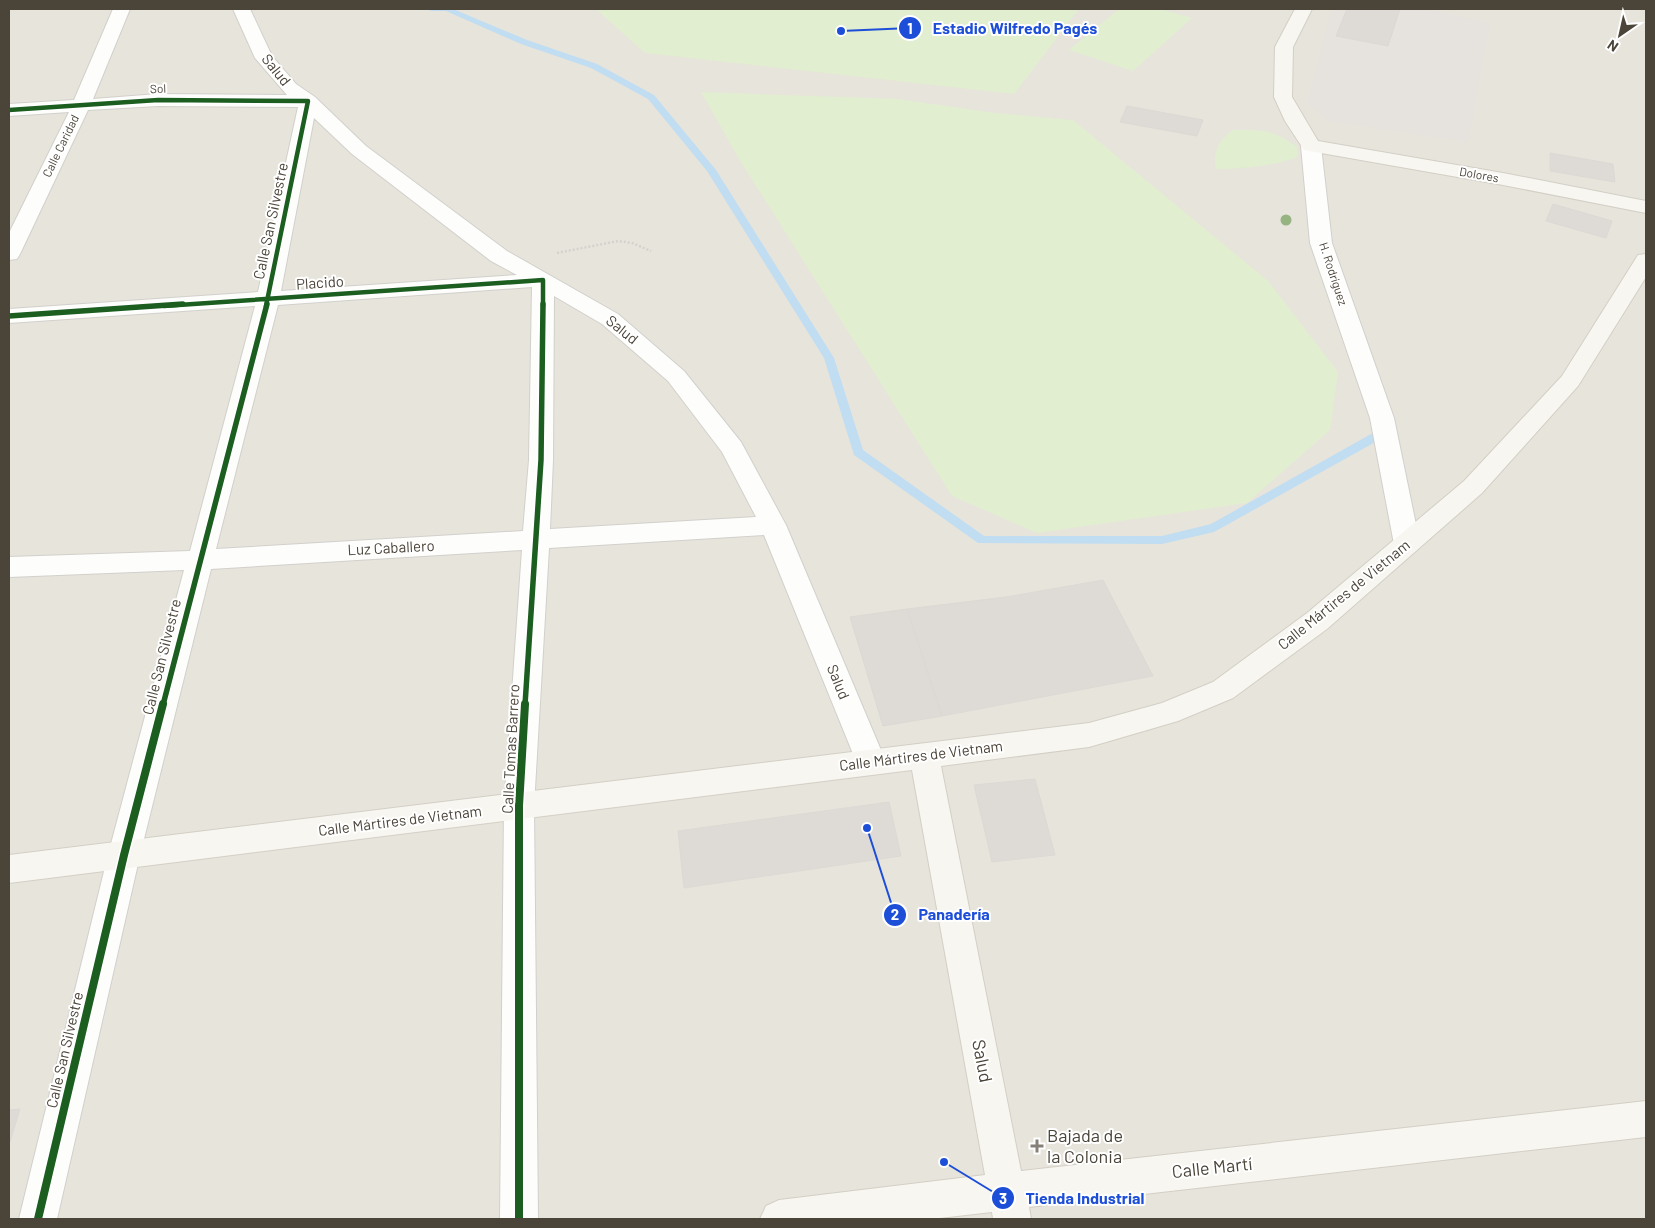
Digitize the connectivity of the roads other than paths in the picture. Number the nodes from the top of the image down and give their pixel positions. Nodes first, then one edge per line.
1 (120, 9) edge
2 (242, 9) edge
3 (1303, 9) edge
4 (308, 100) junction
5 (81, 106) junction
6 (9, 110) edge
7 (1311, 146) junction
8 (1646, 207) edge
9 (9, 254) edge
10 (1646, 260) edge
11 (543, 280) junction
12 (268, 299) junction
13 (9, 316) edge
14 (773, 524) junction
15 (536, 540) junction
16 (1407, 544) junction
17 (200, 560) junction
18 (9, 567) edge
19 (924, 755) junction
20 (871, 762) junction
21 (519, 806) junction
22 (124, 855) junction
23 (9, 870) edge
24 (1646, 1119) edge
25 (1010, 1205) edge
26 (38, 1219) edge
27 (519, 1219) edge
28 (778, 1219) edge

1 - 5 street, Calle Caridad
2 - 4 street, Salud
3 - 7 main road, H. Rodríguez
4 - 5 street, Sol
4 - 11 street, Salud
4 - 12 street, Calle San Silvestre
5 - 6 street, Sol
5 - 9 street, Calle Caridad
7 - 8 main road, Dolores
7 - 16 street, H. Rodríguez
10 - 16 main road, Calle Mártires de Vietnam
11 - 12 street, Placido
11 - 14 street, Salud
11 - 15 street, Calle Tomas Barrero
12 - 13 street, Placido
12 - 17 street, Calle San Silvestre
14 - 15 street, Luz Caballero
14 - 20 street, Salud
15 - 17 street, Luz Caballero
15 - 21 street, Calle Tomas Barrero
16 - 19 main road, Calle Mártires de Vietnam
17 - 18 street, Luz Caballero
17 - 22 street, Calle San Silvestre
19 - 20 main road, Calle Mártires de Vietnam
19 - 25 main road, Salud
20 - 21 main road, Calle Mártires de Vietnam
21 - 22 main road, Calle Mártires de Vietnam
21 - 27 street, Calle Tomas Barrero
22 - 23 main road, Calle Mártires de Vietnam
22 - 26 street, Calle San Silvestre
24 - 25 main road, Calle Martí
25 - 28 main road, Calle Martí

